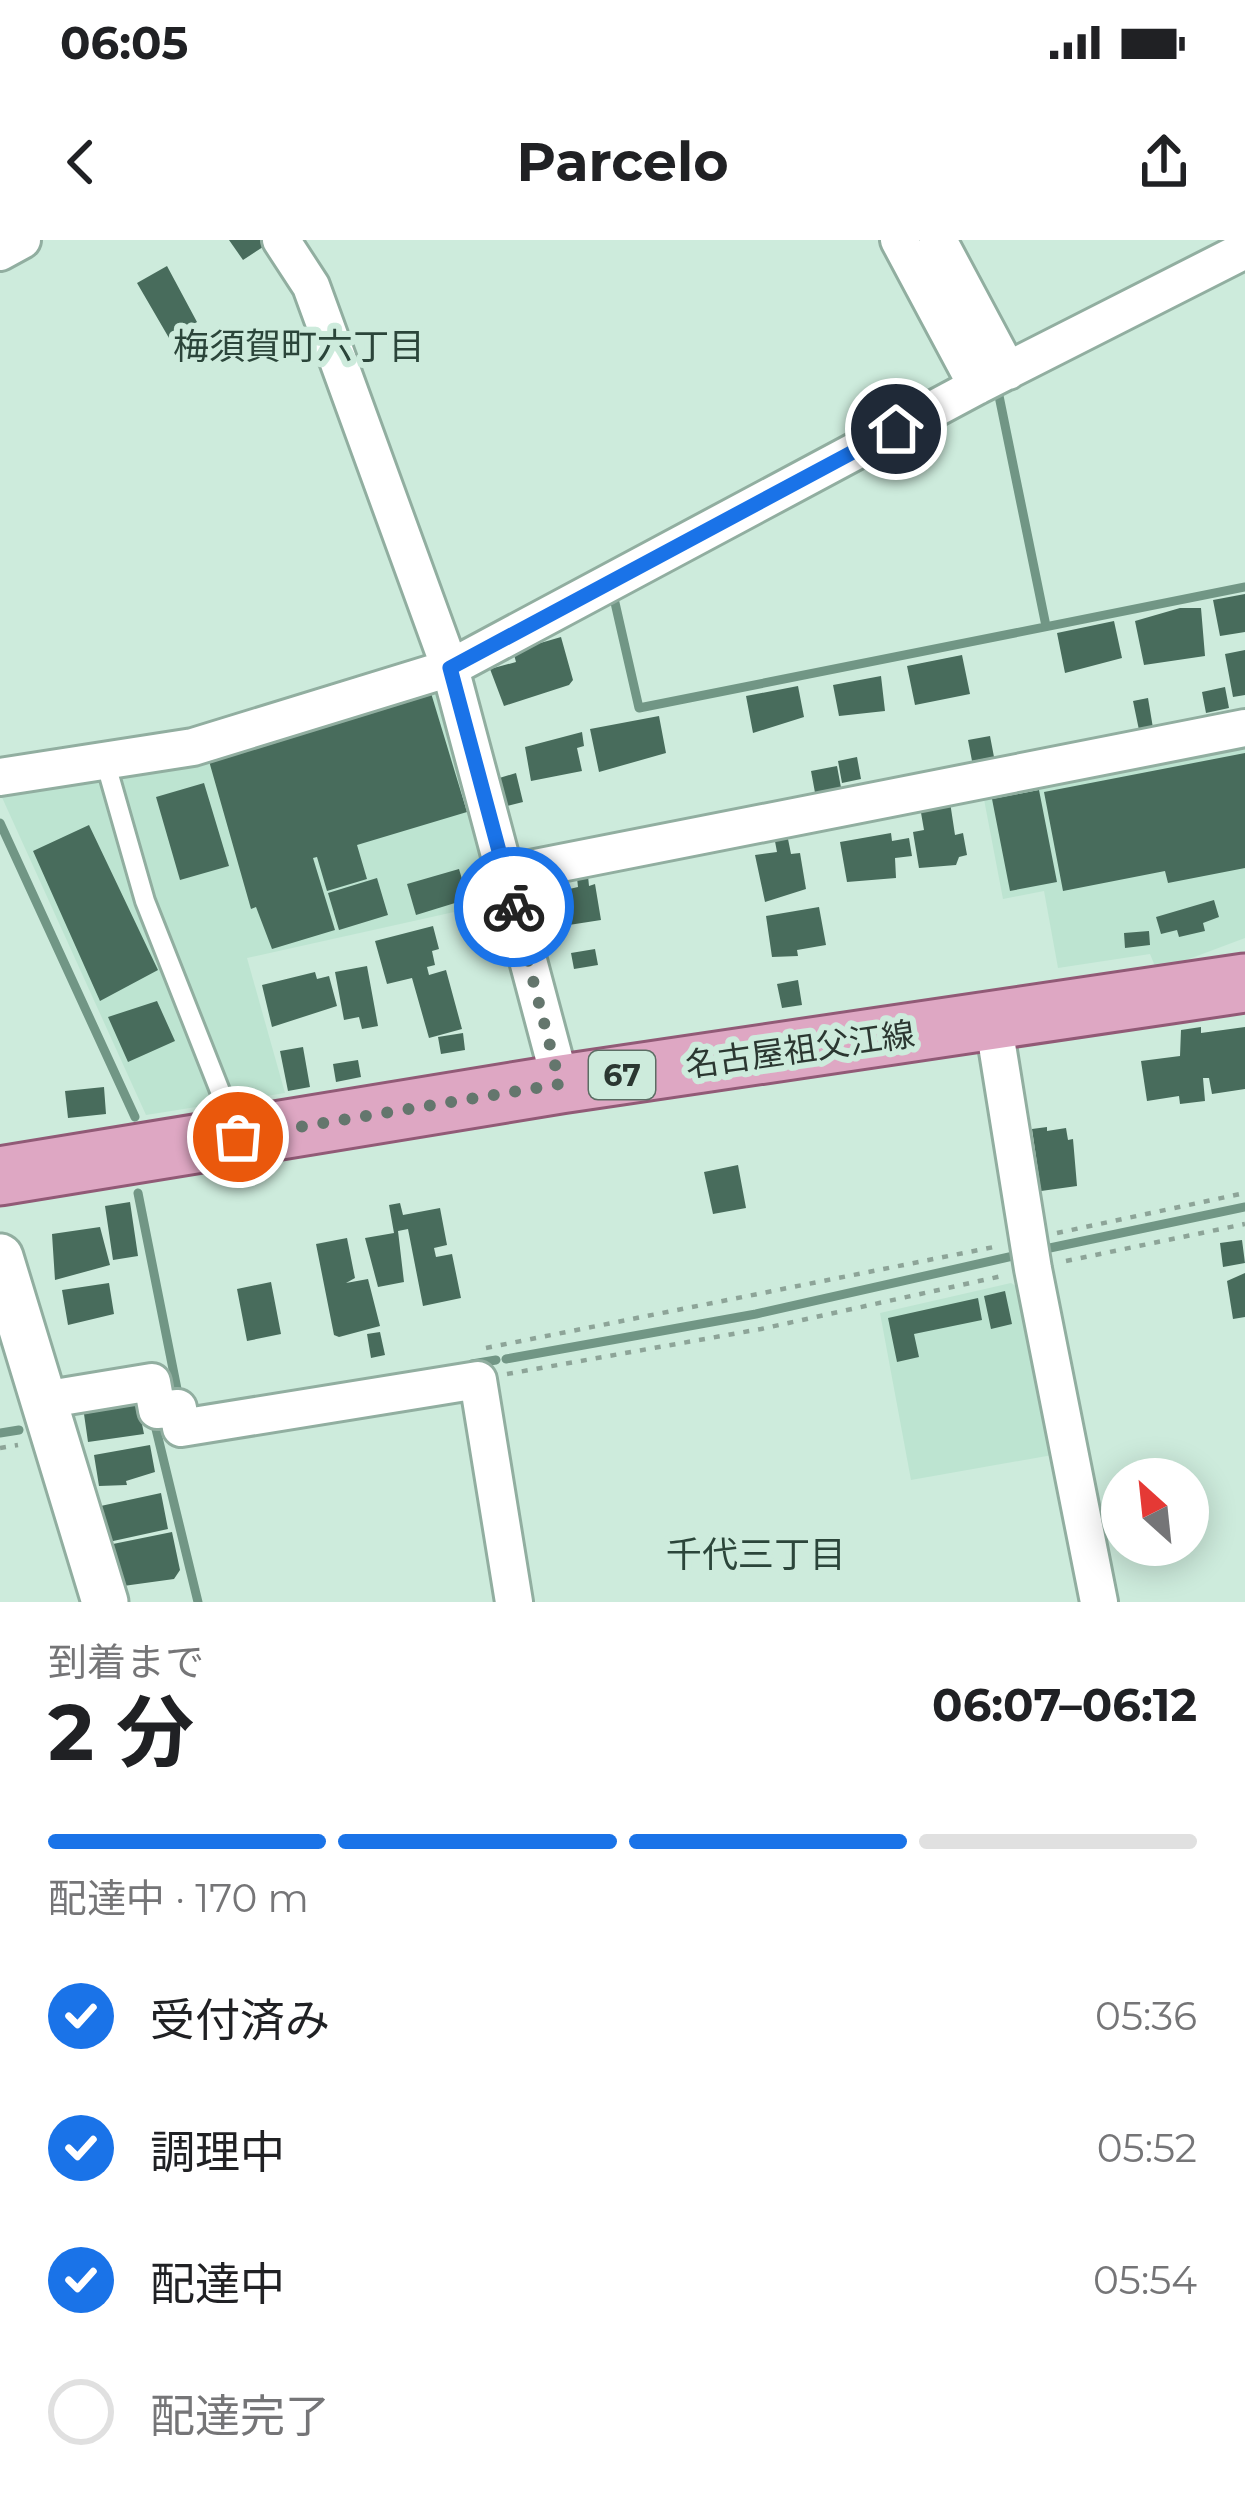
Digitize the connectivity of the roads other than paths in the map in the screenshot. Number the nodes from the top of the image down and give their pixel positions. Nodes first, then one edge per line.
1 (22, 240) edge
2 (281, 240) edge
3 (899, 240) edge
4 (938, 240) edge
5 (1245, 250) edge
6 (0, 252) edge
7 (993, 378) junction
8 (450, 668) junction
9 (1245, 728) edge
10 (105, 760) junction
11 (4, 768) edge
12 (505, 874) junction
13 (1245, 983) edge
14 (993, 1020) junction
15 (560, 1084) junction
16 (238, 1137) junction
17 (0, 1176) edge
18 (0, 1257) edge
19 (44, 1400) junction
20 (105, 1602) edge
21 (514, 1602) edge
22 (1099, 1602) edge

1 - 6 street
2 - 8 street
3 - 7 street
4 - 7 street
5 - 7 street
7 - 8 street
8 - 10 street
8 - 12 street
9 - 12 street
10 - 11 street
10 - 16 lane
12 - 15 street
13 - 14 main road, 名古屋祖父江線 / 67
14 - 15 main road, 名古屋祖父江線 / 67
14 - 22 street
15 - 16 main road, 名古屋祖父江線 / 67
16 - 17 main road, 名古屋祖父江線 / 67
18 - 19 street
19 - 20 street
19 - 21 street

